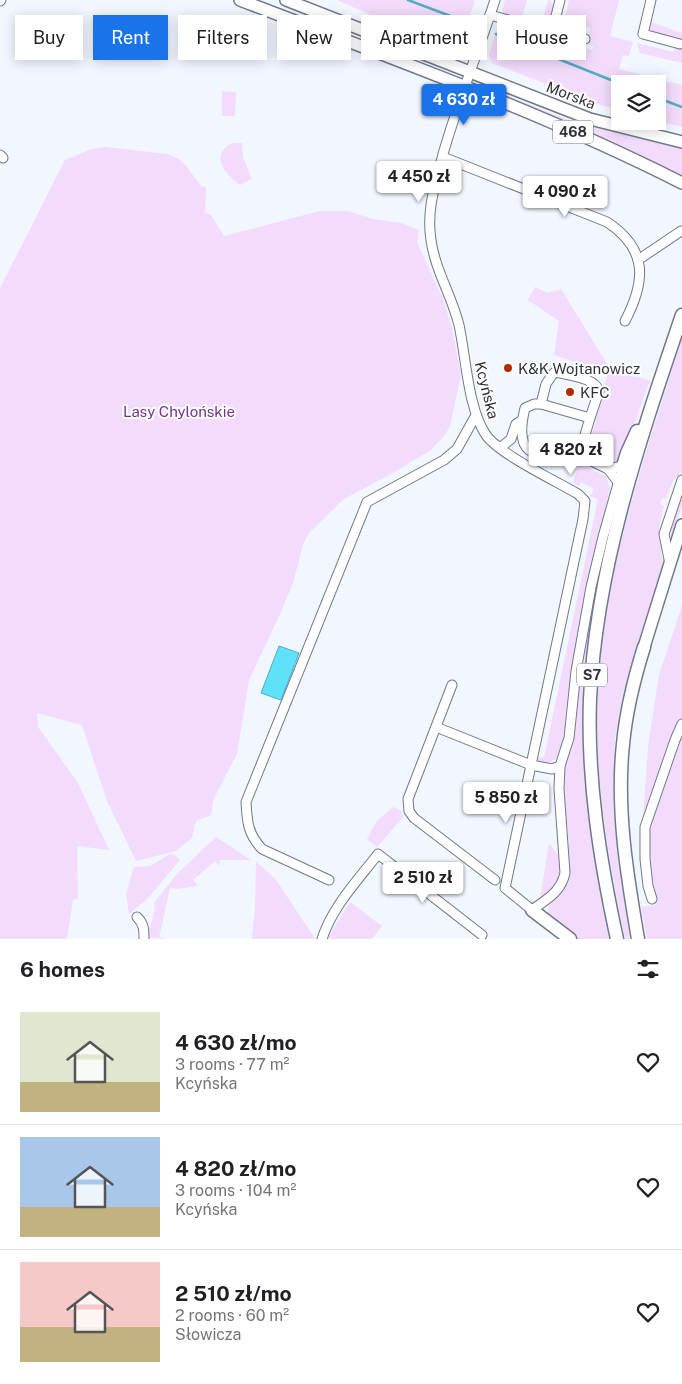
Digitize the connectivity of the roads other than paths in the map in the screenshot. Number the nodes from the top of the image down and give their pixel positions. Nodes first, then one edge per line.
1 (240, 0) edge
2 (286, 0) edge
3 (495, 0) edge
4 (560, 0) edge
5 (651, 0) edge
6 (556, 15) edge
7 (490, 16) junction
8 (497, 18) edge
9 (680, 44) dead end
10 (470, 72) junction
11 (464, 87) junction
12 (682, 142) edge
13 (443, 158) junction
14 (682, 183) edge
15 (681, 231) edge
16 (638, 260) junction
17 (682, 315) edge
18 (626, 321) dead end
19 (541, 404) junction
20 (476, 415) junction
21 (649, 415) junction
22 (590, 418) junction
23 (521, 421) junction
24 (500, 448) junction
25 (579, 455) junction
26 (623, 466) junction
27 (608, 469) junction
28 (682, 480) edge
29 (618, 482) junction
30 (682, 525) edge
31 (670, 564) junction
32 (644, 646) joint
33 (452, 685) dead end
34 (681, 726) edge
35 (436, 727) junction
36 (531, 765) junction
37 (560, 766) junction
38 (329, 880) dead end
39 (495, 880) dead end
40 (652, 899) dead end
41 (532, 910) junction
42 (137, 917) dead end
43 (482, 935) dead end
44 (144, 939) edge
45 (322, 939) edge
46 (570, 939) edge
47 (617, 939) edge
48 (638, 939) edge

1 - 11 main road, 468
2 - 10 main road, Morska / 468
3 - 7 street, Kcyńska
4 - 6 street
5 - 9 street
7 - 8 street
7 - 10 street, Kcyńska
10 - 11 street, Kcyńska
10 - 12 main road, Morska / 468
11 - 13 street, Kcyńska
11 - 14 main road, 468
13 - 16 street
13 - 20 street, Kcyńska
15 - 16 street
16 - 18 street
17 - 21 highway, S7
19 - 22 street
19 - 22 street
19 - 23 street
20 - 24 street, Kcyńska
20 - 38 street
21 - 26 highway
21 - 47 highway, S7
22 - 25 street
23 - 24 street
23 - 25 street
24 - 36 street, Kcyńska
25 - 27 street
26 - 27 street
26 - 29 street
27 - 29 street
28 - 31 street
29 - 37 street
30 - 31 main road
31 - 32 main road
32 - 48 highway
33 - 35 street
34 - 40 street
35 - 36 street
35 - 39 street
36 - 37 street
36 - 41 street, Kcyńska
37 - 41 street
41 - 46 highway
42 - 44 street
43 - 45 street

